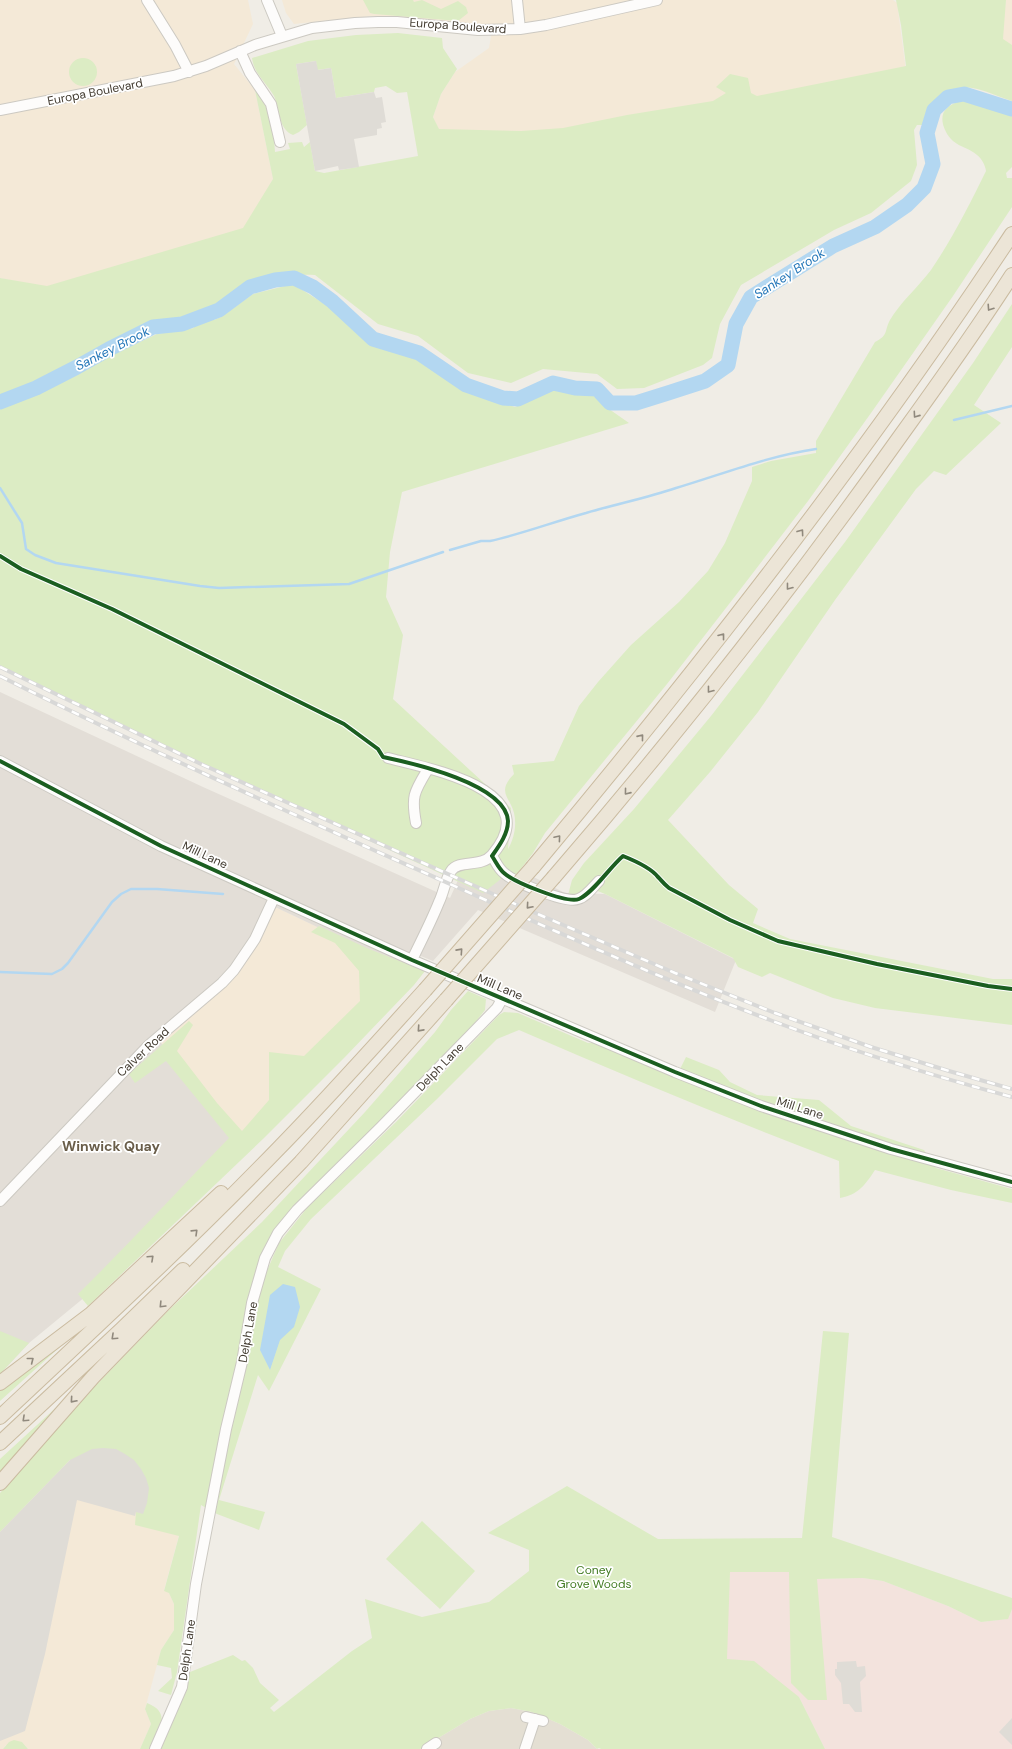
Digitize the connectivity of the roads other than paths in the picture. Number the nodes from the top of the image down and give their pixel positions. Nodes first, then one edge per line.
1 (147, 0) edge
2 (267, 0) edge
3 (517, 0) edge
4 (657, 0) edge
5 (520, 29) junction
6 (282, 36) junction
7 (240, 51) junction
8 (188, 72) junction
9 (0, 110) edge
10 (280, 142) dead end
11 (1012, 234) edge
12 (1012, 276) edge
13 (388, 758) dead end
14 (0, 761) edge
15 (428, 769) junction
16 (416, 823) dead end
17 (492, 856) junction
18 (599, 882) dead end
19 (274, 898) junction
20 (412, 960) junction
21 (502, 998) junction
22 (360, 1060) junction
23 (380, 1073) junction
24 (1012, 1182) edge
25 (0, 1201) edge
26 (0, 1384) edge
27 (0, 1417) edge
28 (0, 1443) edge
29 (0, 1483) edge
30 (534, 1719) dead end
31 (155, 1749) edge
32 (525, 1749) edge

1 - 8 street
2 - 6 street
3 - 5 street
4 - 5 street, Europa Boulevard
5 - 6 street, Europa Boulevard
6 - 7 street, Europa Boulevard
7 - 8 street, Europa Boulevard
7 - 10 street
8 - 9 street, Europa Boulevard
22 -> 11 highway, bridge
12 -> 23 highway, bridge
13 - 15 street
14 - 19 street, Mill Lane
15 - 16 street
15 - 17 street
17 - 18 street
17 - 20 street
19 - 20 street, Mill Lane
19 - 25 street, Calver Road
20 - 21 street, Mill Lane
21 - 24 street, Mill Lane
21 - 31 street, Delph Lane
26 -> 22 highway
27 -> 22 highway
23 -> 28 highway
23 -> 29 highway
30 - 32 street

